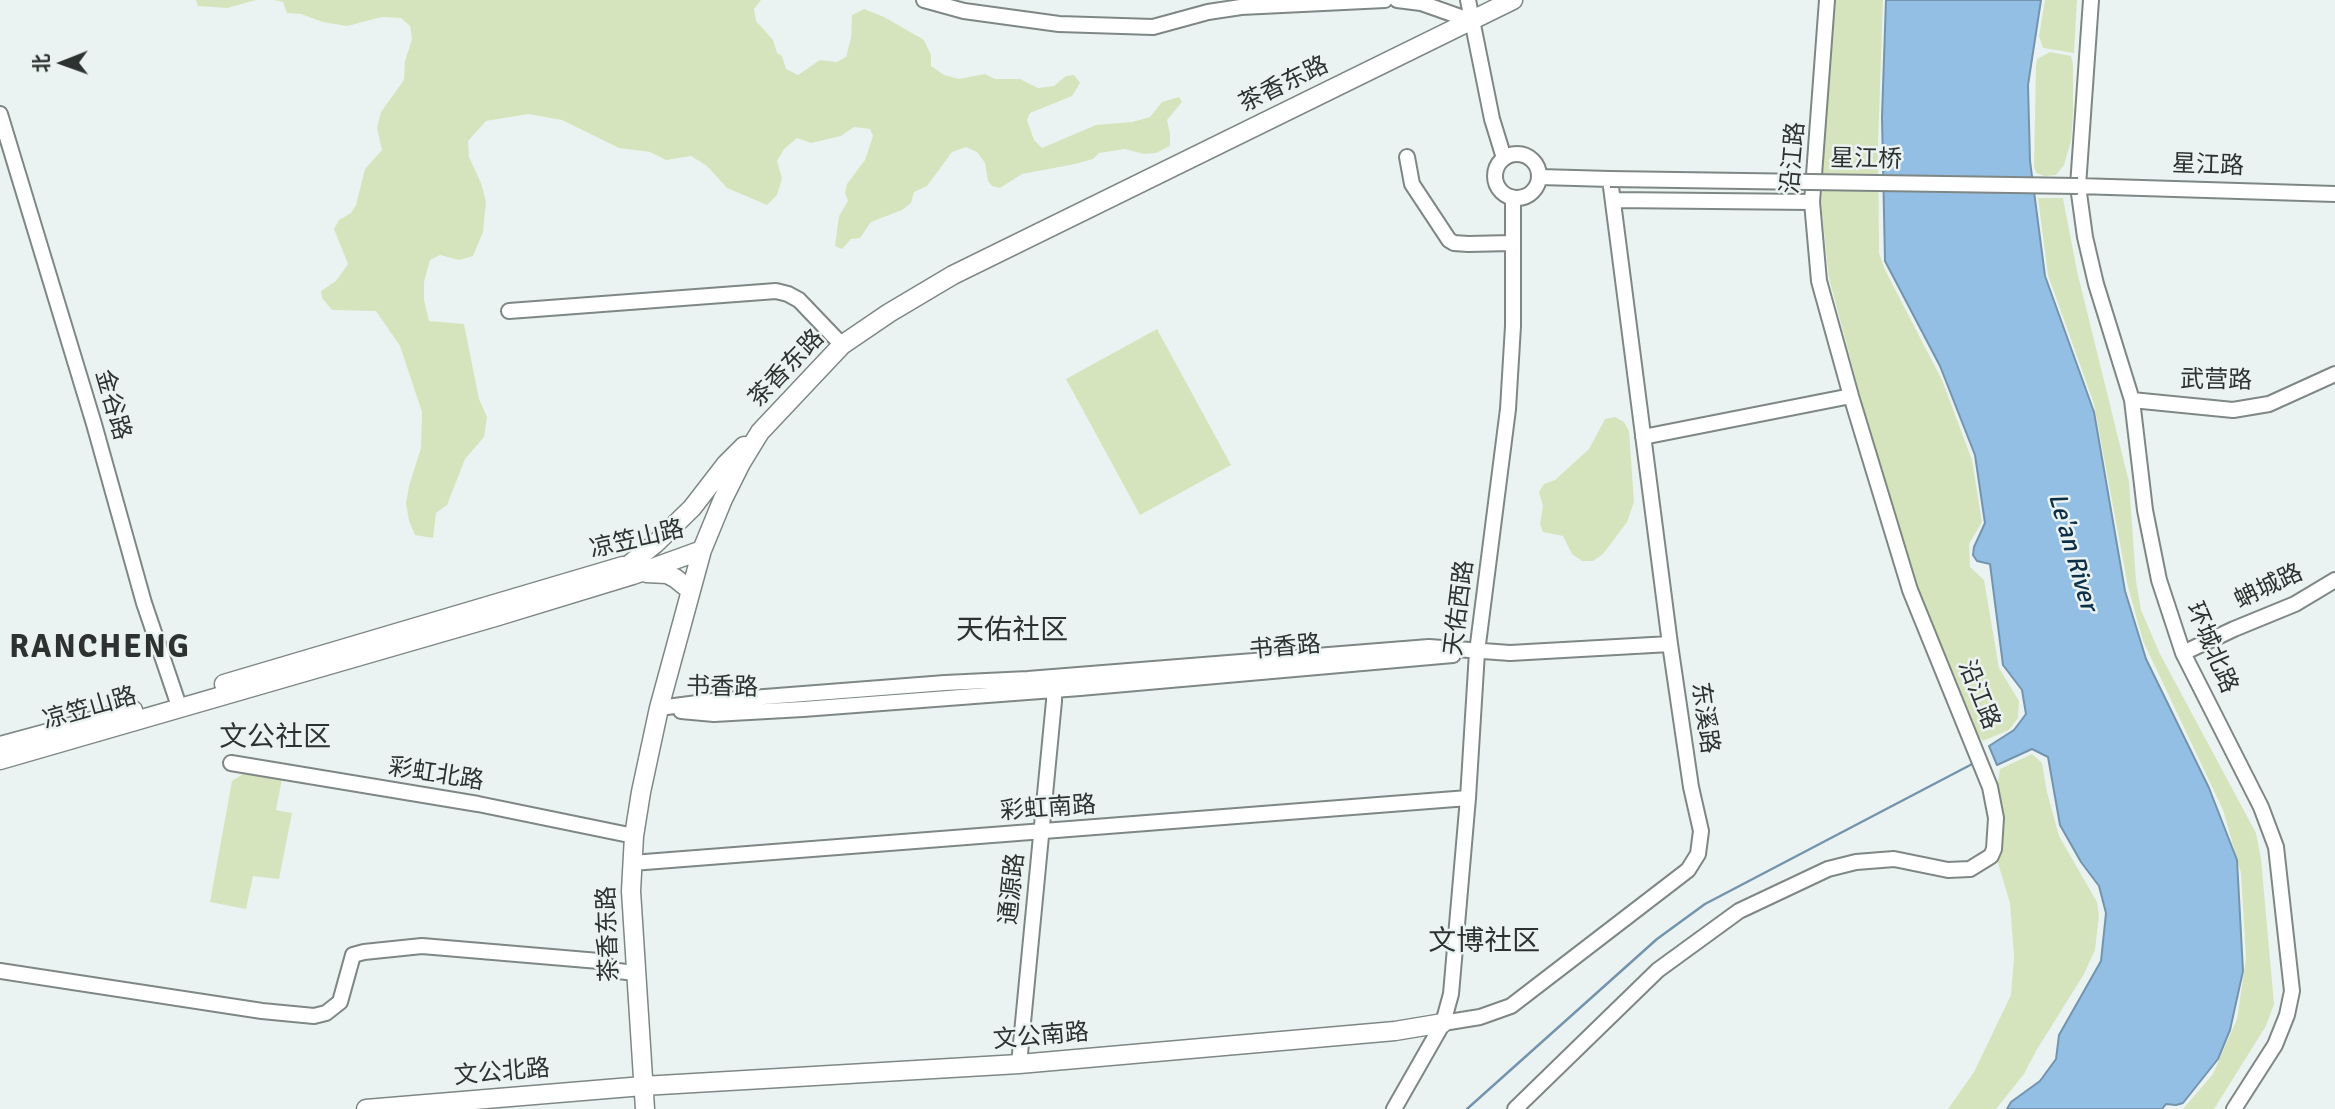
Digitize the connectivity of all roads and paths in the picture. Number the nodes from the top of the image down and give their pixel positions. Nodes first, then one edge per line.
1 (924, 0) edge
2 (1385, 0) edge
3 (1397, 0) edge
4 (1468, 0) edge
5 (1513, 0) edge
6 (1827, 0) edge
7 (2091, 0) edge
8 (1472, 21) junction
9 (0, 114) edge
10 (1407, 157) dead end
11 (1504, 158) junction
12 (1540, 177) junction
13 (1610, 179) junction
14 (2078, 186) junction
15 (2335, 194) edge
16 (1513, 198) junction
17 (1613, 200) junction
18 (1812, 202) junction
19 (1512, 243) junction
20 (509, 311) dead end
21 (842, 345) junction
22 (2335, 374) edge
23 (1851, 396) junction
24 (2132, 400) junction
25 (760, 432) junction
26 (1643, 437) junction
27 (702, 550) junction
28 (631, 570) junction
29 (2335, 580) edge
30 (690, 590) junction
31 (1670, 644) junction
32 (1477, 653) junction
33 (2183, 653) junction
34 (1054, 683) junction
35 (179, 703) junction
36 (659, 708) junction
37 (0, 746) edge
38 (0, 760) edge
39 (231, 763) dead end
40 (1468, 798) junction
41 (1042, 832) junction
42 (634, 836) junction
43 (632, 863) junction
44 (0, 971) edge
45 (635, 973) junction
46 (1443, 1023) junction
47 (1018, 1064) junction
48 (643, 1086) junction
49 (1396, 1108) edge
50 (366, 1109) edge
51 (645, 1109) edge
52 (1515, 1109) edge
53 (2234, 1109) edge

1 - 2 street
3 - 8 street
4 - 8 street
5 - 8 main road, 茶香东路
6 - 18 street, 沿江路
7 - 14 street, 环城北路
8 - 11 street
8 - 21 main road, 茶香东路
9 - 35 street, 金谷路
10 - 19 street
11 - 12 street
11 - 16 street
12 - 13 street
12 - 16 street
13 - 14 street, 星江桥, bridge
13 - 17 street, 东溪路
14 - 15 street, 星江路
14 - 24 street, 环城北路
16 - 19 street, 天佑西路
17 - 18 street
17 - 26 street, 东溪路
18 - 23 street, 沿江路
19 - 32 street, 天佑西路
20 - 21 street
21 - 25 main road, 茶香东路
22 - 24 street, 武营路
23 - 26 street
23 - 52 street, 沿江路
24 - 33 street, 环城北路
25 - 27 main road, 茶香东路
25 - 28 main road
26 - 31 street, 东溪路
27 - 28 main road, 凉笠山路
27 - 30 main road, 茶香东路
28 - 30 main road
28 - 35 main road, 凉笠山路
29 - 33 street, 蚺城路
30 - 36 main road, 茶香东路
31 - 32 street, 书香路
31 - 46 street, 东溪路
32 - 34 street, 书香路
32 - 40 street, 天佑西路
33 - 53 street, 环城北路
34 - 36 street, 书香路
34 - 41 street, 通源路
35 - 37 main road, 凉笠山路
35 - 38 main road, 凉笠山路
36 - 42 main road, 茶香东路
39 - 42 street, 彩虹北路
40 - 41 street, 彩虹南路
40 - 46 street, 天佑西路
41 - 43 street, 彩虹南路
41 - 47 street, 通源路
42 - 43 main road, 茶香东路
43 - 45 main road, 茶香东路
44 - 45 street
45 - 48 main road, 茶香东路
46 - 47 main road, 文公南路
46 - 49 street
47 - 48 main road, 文公南路
48 - 50 main road, 文公北路
48 - 51 main road, 茶香东路

